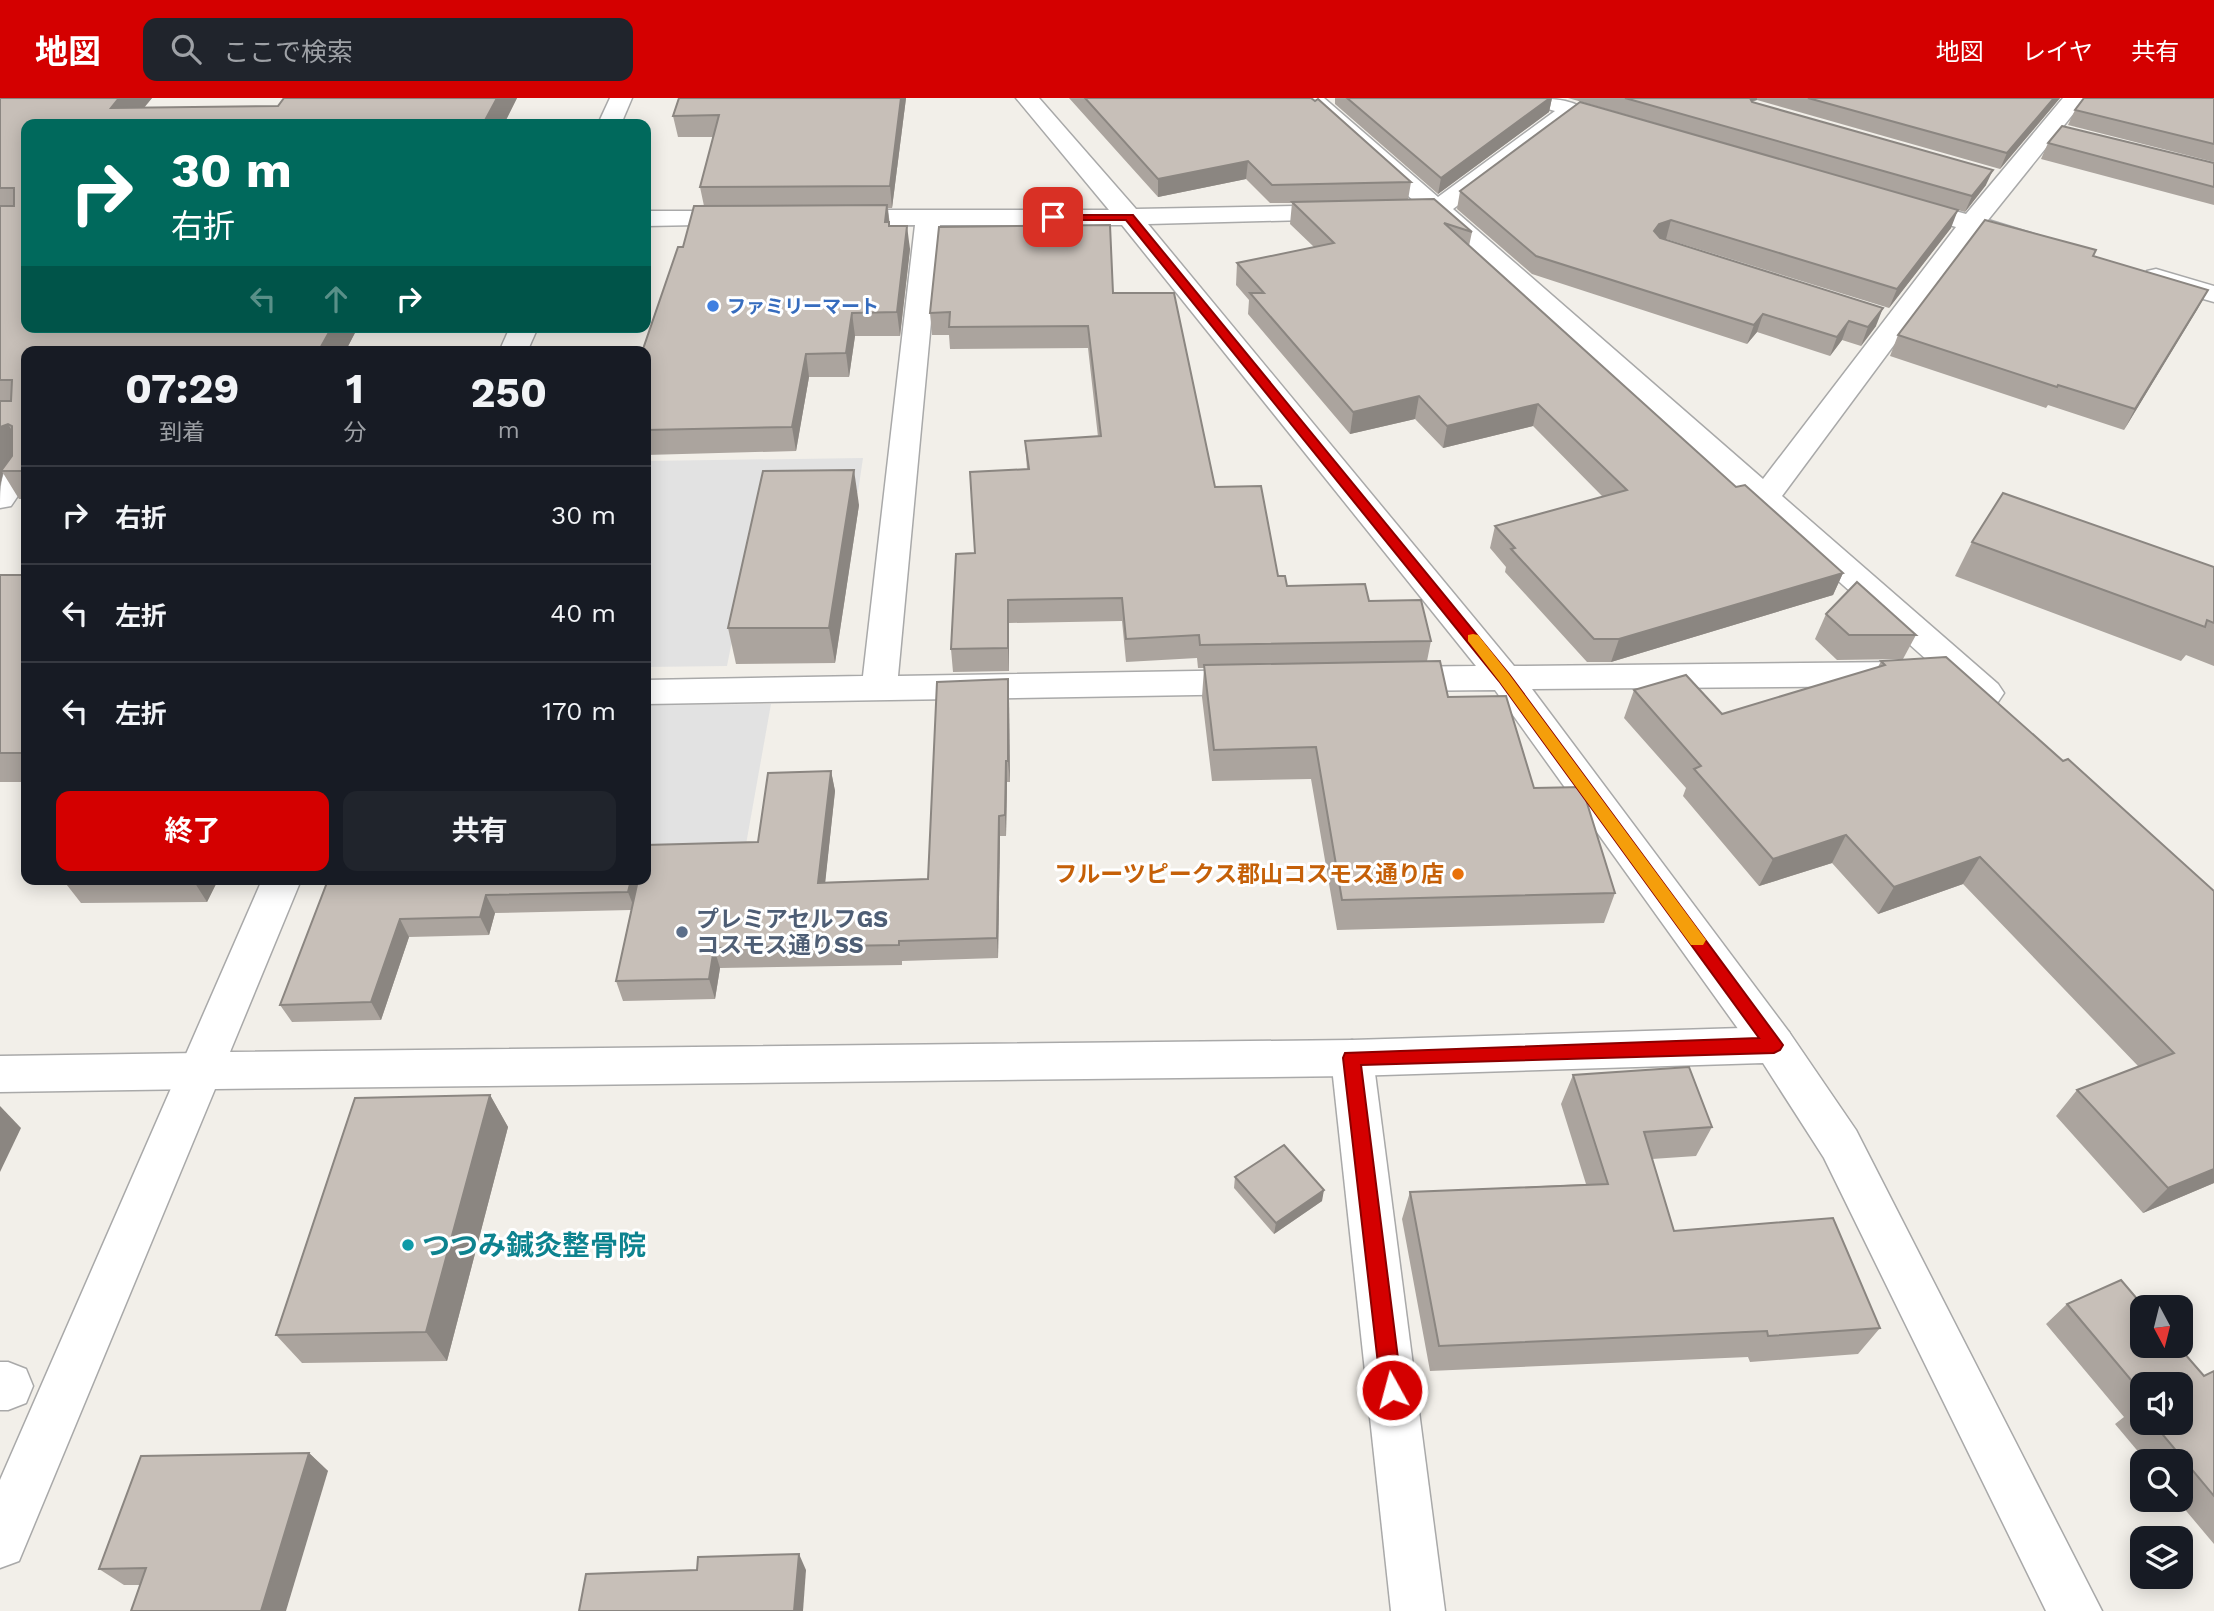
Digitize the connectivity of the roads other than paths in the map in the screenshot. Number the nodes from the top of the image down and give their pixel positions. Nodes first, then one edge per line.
1 (621, 98) edge
2 (1027, 98) edge
3 (1311, 98) edge
4 (1534, 98) edge
5 (2067, 99) edge
6 (1572, 109) junction
7 (1599, 117) edge
8 (612, 119) edge
9 (1980, 174) edge
10 (2007, 181) junction
11 (1878, 197) edge
12 (1436, 210) junction
13 (1394, 211) edge
14 (1366, 212) edge
15 (928, 217) junction
16 (1129, 217) junction
17 (766, 218) edge
18 (807, 218) edge
19 (651, 219) edge
20 (1971, 224) junction
21 (2048, 246) edge
22 (2137, 272) edge
23 (2214, 294) edge
24 (1871, 313) edge
25 (1896, 321) junction
26 (21, 470) edge
27 (0, 499) edge
28 (1764, 499) junction
29 (1957, 667) junction
30 (1504, 677) junction
31 (1365, 680) edge
32 (1282, 681) edge
33 (879, 689) junction
34 (651, 692) edge
35 (2009, 713) edge
36 (280, 885) edge
37 (1774, 1045) junction
38 (1352, 1058) junction
39 (199, 1071) junction
40 (0, 1074) edge
41 (0, 1542) edge
42 (1419, 1611) edge
43 (2075, 1611) edge

1 - 8 street
2 - 16 street
3 - 12 street
4 - 6 street
5 - 10 street
6 - 7 street
6 - 12 street
9 - 10 street
10 - 20 street
11 - 20 street
12 - 13 street
12 - 28 street
14 - 16 street
15 - 16 street
15 - 18 street
15 - 33 street
16 - 30 street
17 - 19 street
20 - 21 street
20 - 25 street
22 - 23 street
24 - 25 street
25 - 28 street
26 - 27 street
28 - 29 street
29 - 30 street
29 - 35 street
30 - 31 street
30 - 37 street
32 - 33 street
33 - 34 street
36 - 39 street
37 - 38 street
37 - 43 street
38 - 39 street
38 - 42 street
39 - 40 street
39 - 41 street

